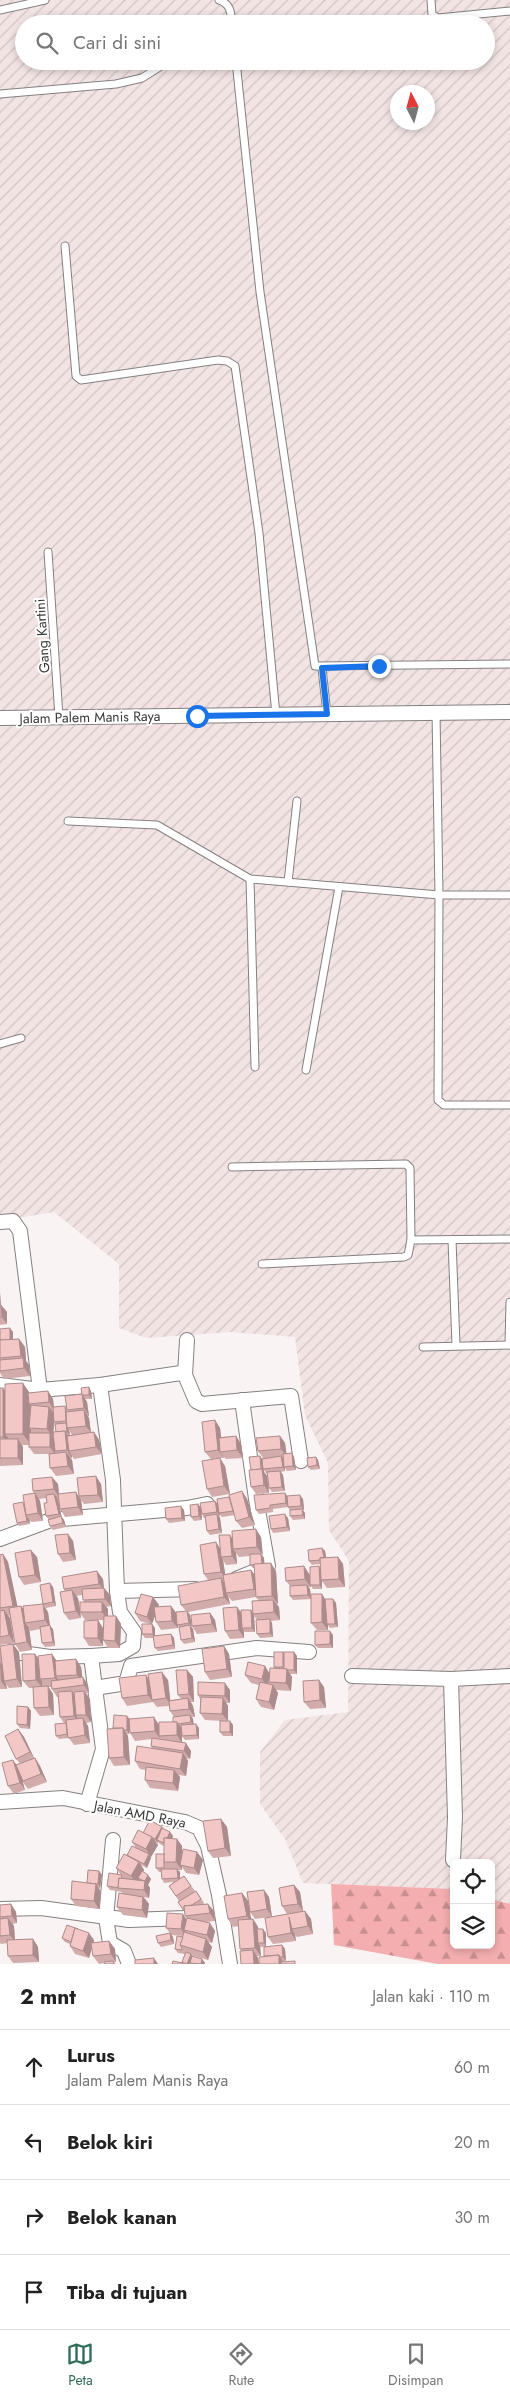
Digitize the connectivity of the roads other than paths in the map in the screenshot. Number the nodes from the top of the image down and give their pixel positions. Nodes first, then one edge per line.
1 (45, 0) edge
2 (220, 0) edge
3 (431, 0) edge
4 (0, 10) edge
5 (510, 11) edge
6 (231, 15) edge
7 (432, 15) edge
8 (469, 15) edge
9 (155, 70) edge
10 (237, 70) edge
11 (0, 94) edge
12 (65, 246) dead end
13 (48, 552) dead end
14 (510, 664) edge
15 (322, 668) junction
16 (436, 712) junction
17 (510, 712) edge
18 (327, 714) junction
19 (276, 715) junction
20 (59, 717) junction
21 (0, 718) edge
22 (297, 801) dead end
23 (68, 821) dead end
24 (250, 879) junction
25 (288, 882) junction
26 (339, 887) junction
27 (439, 895) junction
28 (510, 895) edge
29 (21, 1038) dead end
30 (0, 1044) edge
31 (255, 1066) dead end
32 (306, 1070) dead end
33 (510, 1106) edge
34 (232, 1167) dead end
35 (0, 1222) edge
36 (510, 1239) edge
37 (411, 1240) junction
38 (452, 1240) junction
39 (262, 1264) dead end
40 (510, 1302) edge
41 (187, 1340) dead end
42 (456, 1345) junction
43 (509, 1345) edge
44 (423, 1347) dead end
45 (185, 1375) junction
46 (0, 1385) edge
47 (100, 1385) junction
48 (40, 1390) junction
49 (242, 1400) junction
50 (301, 1461) dead end
51 (217, 1503) edge
52 (113, 1513) junction
53 (0, 1539) edge
54 (223, 1583) edge
55 (208, 1586) edge
56 (116, 1591) junction
57 (0, 1650) edge
58 (309, 1652) dead end
59 (91, 1656) junction
60 (352, 1676) dead end
61 (510, 1676) edge
62 (451, 1679) junction
63 (95, 1688) junction
64 (0, 1802) edge
65 (87, 1804) junction
66 (113, 1840) dead end
67 (453, 1859) edge
68 (0, 1909) edge
69 (106, 1918) junction
70 (186, 1918) edge
71 (129, 1964) edge
72 (230, 1964) edge

1 - 4 lane
2 - 6 lane
3 - 7 lane
5 - 8 lane
9 - 11 lane
10 - 15 lane
12 - 19 lane
13 - 20 lane, Gang Kartini
14 - 15 lane
15 - 18 lane
16 - 17 street, Jalam Palem Manis Raya
16 - 18 street, Jalam Palem Manis Raya
16 - 27 lane
18 - 19 street, Jalam Palem Manis Raya
19 - 20 street, Jalam Palem Manis Raya
20 - 21 street, Jalam Palem Manis Raya
22 - 25 lane
23 - 24 lane
24 - 25 lane
24 - 31 lane
25 - 26 lane
26 - 27 lane
26 - 32 lane
27 - 28 lane
27 - 33 lane
29 - 30 lane
34 - 37 lane
35 - 48 street
36 - 38 lane
37 - 38 lane
37 - 39 lane
38 - 42 lane
40 - 43 lane
41 - 45 street
42 - 43 lane
42 - 44 lane
45 - 47 street
45 - 49 street
46 - 48 street
47 - 48 street
47 - 52 street
49 - 50 street
49 - 54 street
51 - 52 street
52 - 53 street
52 - 56 street
55 - 56 street
56 - 59 street
57 - 59 street
58 - 63 street
59 - 63 street
60 - 62 street
61 - 62 street
62 - 67 street
63 - 65 street
64 - 65 street, Jalan AMD Raya
65 - 72 street, Jalan AMD Raya
66 - 69 street
68 - 69 street
69 - 70 street
69 - 71 street

